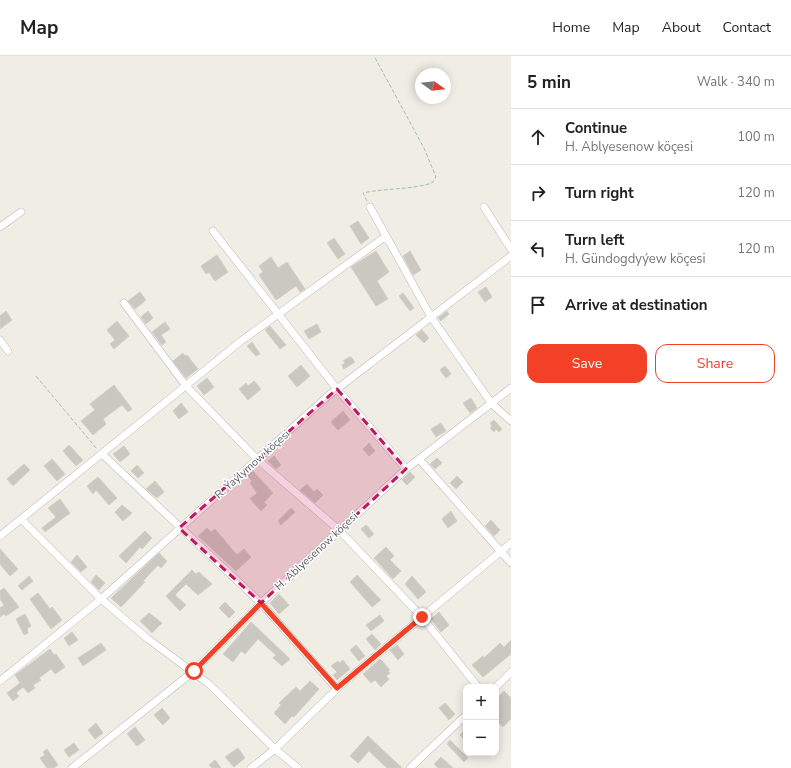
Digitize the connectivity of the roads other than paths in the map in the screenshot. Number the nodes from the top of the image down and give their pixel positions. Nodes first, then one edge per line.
1 (370, 207) road end
2 (484, 207) dead end
3 (21, 212) dead end
4 (0, 227) edge
5 (213, 231) dead end
6 (386, 236) junction
7 (511, 249) edge
8 (511, 256) edge
9 (124, 303) dead end
10 (278, 314) junction
11 (431, 317) junction
12 (0, 340) edge
13 (8, 350) dead end
14 (186, 386) junction
15 (511, 388) edge
16 (337, 389) junction
17 (492, 404) junction
18 (511, 421) edge
19 (102, 454) junction
20 (257, 459) junction
21 (420, 459) junction
22 (406, 469) junction
23 (21, 519) junction
24 (179, 528) junction
25 (339, 530) junction
26 (0, 536) edge
27 (511, 543) edge
28 (501, 552) junction
29 (511, 563) edge
30 (101, 599) junction
31 (261, 603) junction
32 (422, 617) junction
33 (194, 671) junction
34 (511, 672) edge
35 (0, 681) edge
36 (476, 684) edge
37 (499, 684) edge
38 (337, 688) junction
39 (463, 718) edge
40 (275, 749) junction
41 (72, 768) edge
42 (251, 768) edge
43 (298, 768) edge
44 (410, 768) edge

1 - 6 street
2 - 7 street
3 - 4 street
5 - 10 street
6 - 10 street
6 - 11 street
8 - 11 street, R. Ýaýlymow köçesi
9 - 14 street
10 - 14 street
10 - 16 street
11 - 16 street, R. Ýaýlymow köçesi
11 - 17 street
12 - 13 street
14 - 19 street
14 - 20 street
15 - 17 street, H. Ablyesenow köçesi
16 - 20 street, R. Ýaýlymow köçesi
16 - 22 street
17 - 18 street
17 - 21 street, H. Ablyesenow köçesi
19 - 23 street
19 - 24 street
20 - 24 street, R. Ýaýlymow köçesi
20 - 25 street
21 - 22 street, H. Ablyesenow köçesi
21 - 28 street
22 - 25 street, H. Ablyesenow köçesi
23 - 26 street
23 - 30 street
24 - 30 street, R. Ýaýlymow köçesi
24 - 31 street
25 - 31 street, H. Ablyesenow köçesi
25 - 32 street
27 - 28 street
28 - 29 street
28 - 32 street
30 - 33 street
30 - 35 street, R. Ýaýlymow köçesi
31 - 33 street, H. Ablyesenow köçesi
31 - 38 street
32 - 36 street
32 - 38 street
33 - 40 street
33 - 41 street, H. Ablyesenow köçesi
34 - 37 street
38 - 40 street
39 - 44 street
40 - 42 street
40 - 43 street

